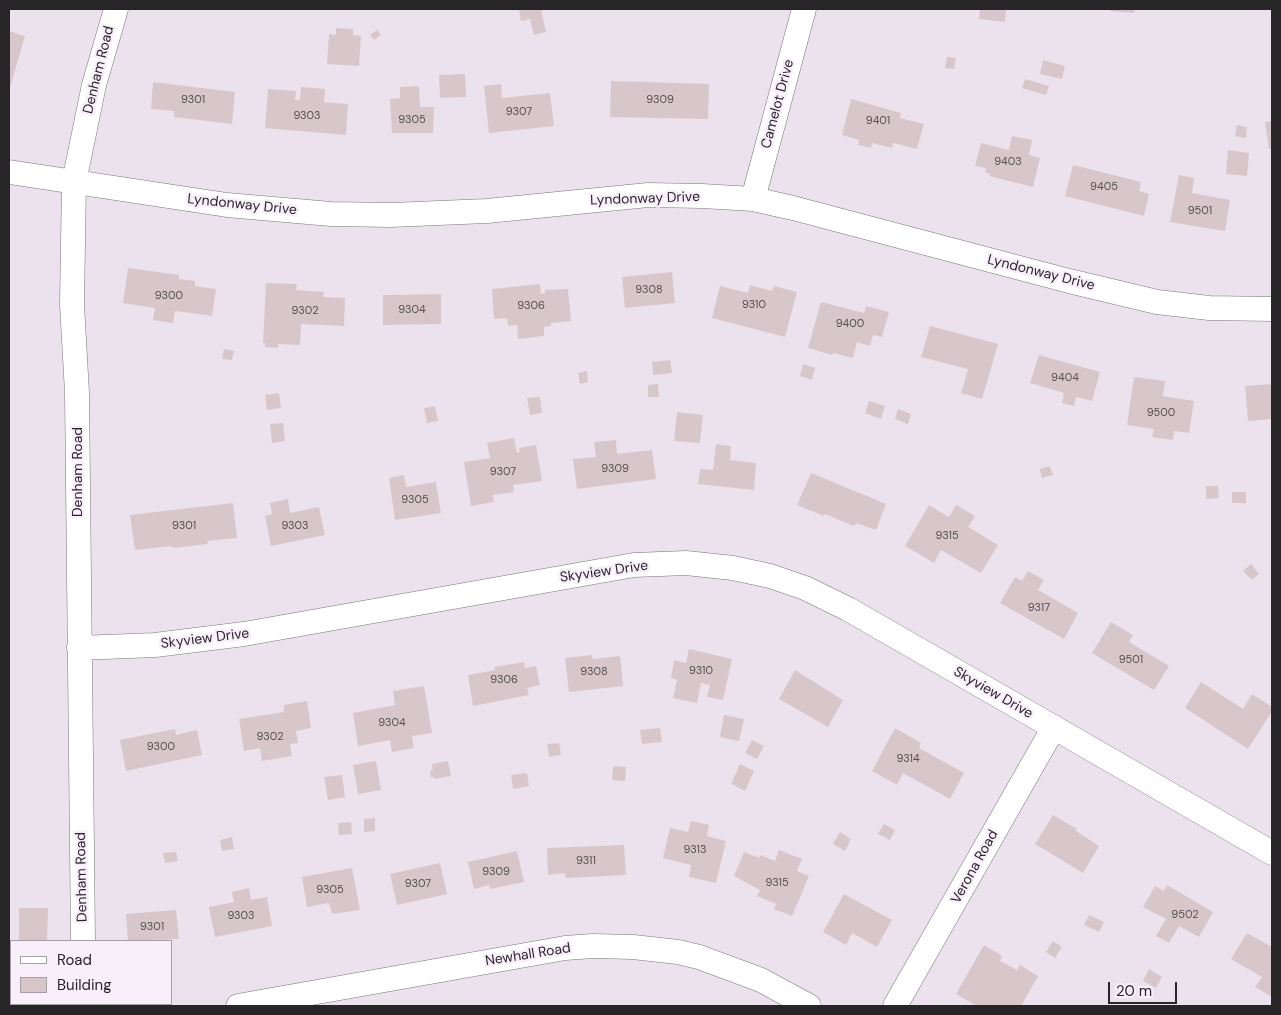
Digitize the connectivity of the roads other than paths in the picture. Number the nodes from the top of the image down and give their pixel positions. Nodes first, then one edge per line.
1 (116, 9) edge
2 (804, 9) edge
3 (9, 172) edge
4 (74, 182) junction
5 (753, 199) junction
6 (1272, 309) edge
7 (79, 648) junction
8 (1054, 727) junction
9 (1272, 853) edge
10 (82, 940) edge
11 (238, 1006) edge
12 (809, 1006) edge
13 (895, 1006) edge

1 - 4 street, Denham Road
2 - 5 street, Camelot Drive
3 - 4 street, Lyndonway Drive
4 - 5 street, Lyndonway Drive
4 - 7 street, Denham Road
5 - 6 street, Lyndonway Drive
7 - 8 street, Skyview Drive
7 - 10 street, Denham Road
8 - 9 street, Skyview Drive
8 - 13 street, Verona Road
11 - 12 street, Newhall Road

